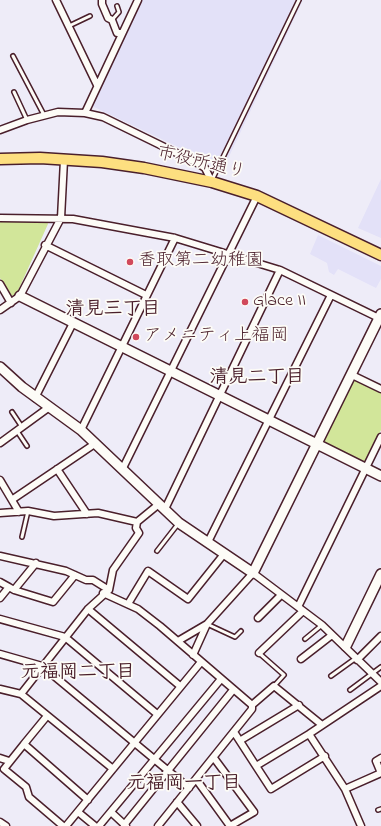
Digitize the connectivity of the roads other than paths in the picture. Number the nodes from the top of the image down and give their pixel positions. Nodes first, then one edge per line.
1 (56, 0) edge
2 (102, 0) edge
3 (138, 0) edge
4 (299, 0) edge
5 (117, 6) dead end
6 (90, 16) dead end
7 (112, 20) junction
8 (69, 26) junction
9 (122, 33) junction
10 (13, 56) dead end
11 (97, 85) junction
12 (14, 92) dead end
13 (85, 113) junction
14 (44, 115) junction
15 (27, 120) junction
16 (0, 130) edge
17 (0, 159) edge
18 (64, 160) junction
19 (212, 182) junction
20 (257, 196) junction
21 (0, 218) edge
22 (60, 218) junction
23 (175, 238) junction
24 (45, 246) junction
25 (229, 254) junction
26 (381, 255) edge
27 (280, 270) junction
28 (0, 284) edge
29 (146, 295) junction
30 (331, 295) junction
31 (20, 296) junction
32 (11, 302) junction
33 (0, 310) edge
34 (380, 317) edge
35 (73, 323) junction
36 (122, 346) junction
37 (2, 372) edge
38 (171, 372) junction
39 (352, 375) junction
40 (381, 390) edge
41 (219, 396) junction
42 (35, 398) junction
43 (48, 408) junction
44 (12, 412) dead end
45 (268, 420) junction
46 (20, 429) junction
47 (81, 430) junction
48 (381, 437) edge
49 (0, 443) edge
50 (96, 443) junction
51 (317, 445) junction
52 (27, 446) dead end
53 (123, 468) junction
54 (365, 468) junction
55 (57, 469) junction
56 (381, 476) edge
57 (0, 480) edge
58 (13, 499) junction
59 (162, 507) junction
60 (28, 511) junction
61 (19, 512) junction
62 (0, 513) edge
63 (87, 514) junction
64 (137, 522) junction
65 (179, 523) junction
66 (22, 538) dead end
67 (208, 542) junction
68 (157, 551) dead end
69 (224, 554) junction
70 (0, 556) edge
71 (36, 563) junction
72 (252, 573) junction
73 (381, 574) edge
74 (75, 575) junction
75 (0, 582) edge
76 (11, 588) junction
77 (106, 592) junction
78 (282, 595) junction
79 (0, 598) edge
80 (128, 604) junction
81 (298, 607) junction
82 (88, 609) junction
83 (304, 611) junction
84 (258, 618) dead end
85 (0, 619) edge
86 (206, 624) junction
87 (322, 625) junction
88 (241, 631) dead end
89 (332, 635) junction
90 (381, 636) edge
91 (65, 637) junction
92 (305, 639) dead end
93 (178, 641) junction
94 (346, 646) junction
95 (259, 653) joint
96 (0, 654) edge
97 (193, 655) junction
98 (301, 659) dead end
99 (357, 659) junction
100 (201, 662) junction
101 (42, 666) junction
102 (381, 667) edge
103 (373, 674) junction
104 (331, 676) dead end
105 (221, 679) junction
106 (381, 682) edge
107 (180, 686) junction
108 (274, 686) junction
109 (381, 686) edge
110 (0, 689) edge
111 (233, 690) junction
112 (350, 690) dead end
113 (21, 694) junction
114 (252, 705) junction
115 (299, 705) junction
116 (158, 714) junction
117 (46, 716) junction
118 (322, 725) junction
119 (234, 732) junction
120 (309, 734) junction
121 (241, 740) junction
122 (134, 743) junction
123 (24, 744) junction
124 (325, 756) junction
125 (0, 758) edge
126 (214, 758) junction
127 (381, 758) edge
128 (154, 760) junction
129 (9, 761) junction
130 (256, 766) junction
131 (113, 769) junction
132 (168, 771) junction
133 (381, 773) edge
134 (196, 779) junction
135 (189, 788) junction
136 (345, 790) junction
137 (88, 800) junction
138 (177, 802) junction
139 (78, 812) junction
140 (112, 813) junction
141 (0, 822) edge
142 (125, 825) edge
143 (161, 825) edge
144 (6, 826) edge
145 (63, 826) edge
146 (66, 826) edge
147 (95, 826) edge
148 (99, 826) edge
149 (198, 826) edge
150 (230, 826) edge
151 (361, 826) edge

1 - 8 street
2 - 7 street
3 - 9 street
4 - 19 lane
5 - 7 lane
6 - 8 lane
7 - 9 street
8 - 11 street
9 - 11 street
10 - 14 lane
11 - 13 street
12 - 15 lane
13 - 14 street
13 - 19 street
14 - 15 street
15 - 16 street
17 - 18 main road, 市役所通り
18 - 19 main road, 市役所通り
18 - 22 street
19 - 20 main road, 市役所通り
20 - 25 street
20 - 26 main road, 市役所通り
21 - 22 street
22 - 23 street
22 - 24 street
23 - 25 street
23 - 29 street
24 - 29 street
24 - 31 street
25 - 27 street
25 - 38 street
27 - 30 street
27 - 41 street
28 - 32 street
29 - 36 street
30 - 34 street
30 - 45 street
31 - 32 street
31 - 35 street
32 - 33 street
34 - 39 street
35 - 36 street
35 - 42 street
36 - 38 street
36 - 47 street
37 - 42 street
38 - 41 street
38 - 53 street
39 - 40 street
39 - 51 street
41 - 45 street
41 - 59 street
42 - 43 street
43 - 46 street
43 - 47 street
44 - 46 lane
45 - 51 street
45 - 67 street
46 - 49 street
46 - 52 lane
47 - 50 street
48 - 54 street
50 - 53 street
50 - 55 street
51 - 54 street
51 - 72 street
53 - 59 street
54 - 56 street
54 - 81 street
55 - 58 street
55 - 63 street
57 - 58 street
58 - 61 street
59 - 64 street
59 - 65 street
60 - 61 street
60 - 63 street
60 - 66 lane
61 - 62 street
63 - 64 street
64 - 77 street
65 - 67 street
65 - 68 lane
67 - 69 street
69 - 72 street
69 - 80 street
70 - 71 street
71 - 74 street
71 - 76 street
72 - 78 street
72 - 86 street
73 - 94 street
74 - 76 street
74 - 77 street
75 - 76 street
76 - 79 street
77 - 80 street
77 - 82 street
78 - 81 street
78 - 84 street
80 - 93 street
81 - 83 street
82 - 91 street
82 - 107 street
83 - 87 street
83 - 95 street
85 - 91 street
86 - 88 lane
86 - 93 street
86 - 97 street
87 - 89 street
87 - 92 lane
89 - 94 street
89 - 98 street
90 - 99 street
91 - 101 street
91 - 116 street
93 - 97 street
94 - 99 street
95 - 108 lane
96 - 101 street
97 - 100 street
99 - 103 street
99 - 104 lane
100 - 105 street
100 - 107 street
101 - 113 street
101 - 122 street
102 - 103 lane
103 - 106 street
103 - 112 lane
105 - 111 street
105 - 128 street
107 - 116 street
108 - 114 street
108 - 115 street
109 - 118 street
110 - 113 street
111 - 114 street
111 - 132 street
113 - 117 street
114 - 119 street
115 - 118 street
115 - 121 street
116 - 122 street
117 - 123 street
117 - 131 street
118 - 120 street
119 - 121 street
119 - 126 street
120 - 124 street
120 - 130 street
121 - 130 street
122 - 128 street
122 - 131 street
123 - 129 street
123 - 137 street
124 - 130 street
124 - 136 street
125 - 129 street
126 - 134 street
126 - 150 street
127 - 133 street
128 - 132 street
128 - 140 street
129 - 145 street
131 - 137 street
132 - 135 street
132 - 142 street
133 - 136 street
134 - 135 street
134 - 150 street
135 - 138 street
136 - 151 street
137 - 139 street
138 - 143 street
138 - 149 street
139 - 146 street
139 - 147 street
140 - 142 street
140 - 148 street
141 - 144 street

